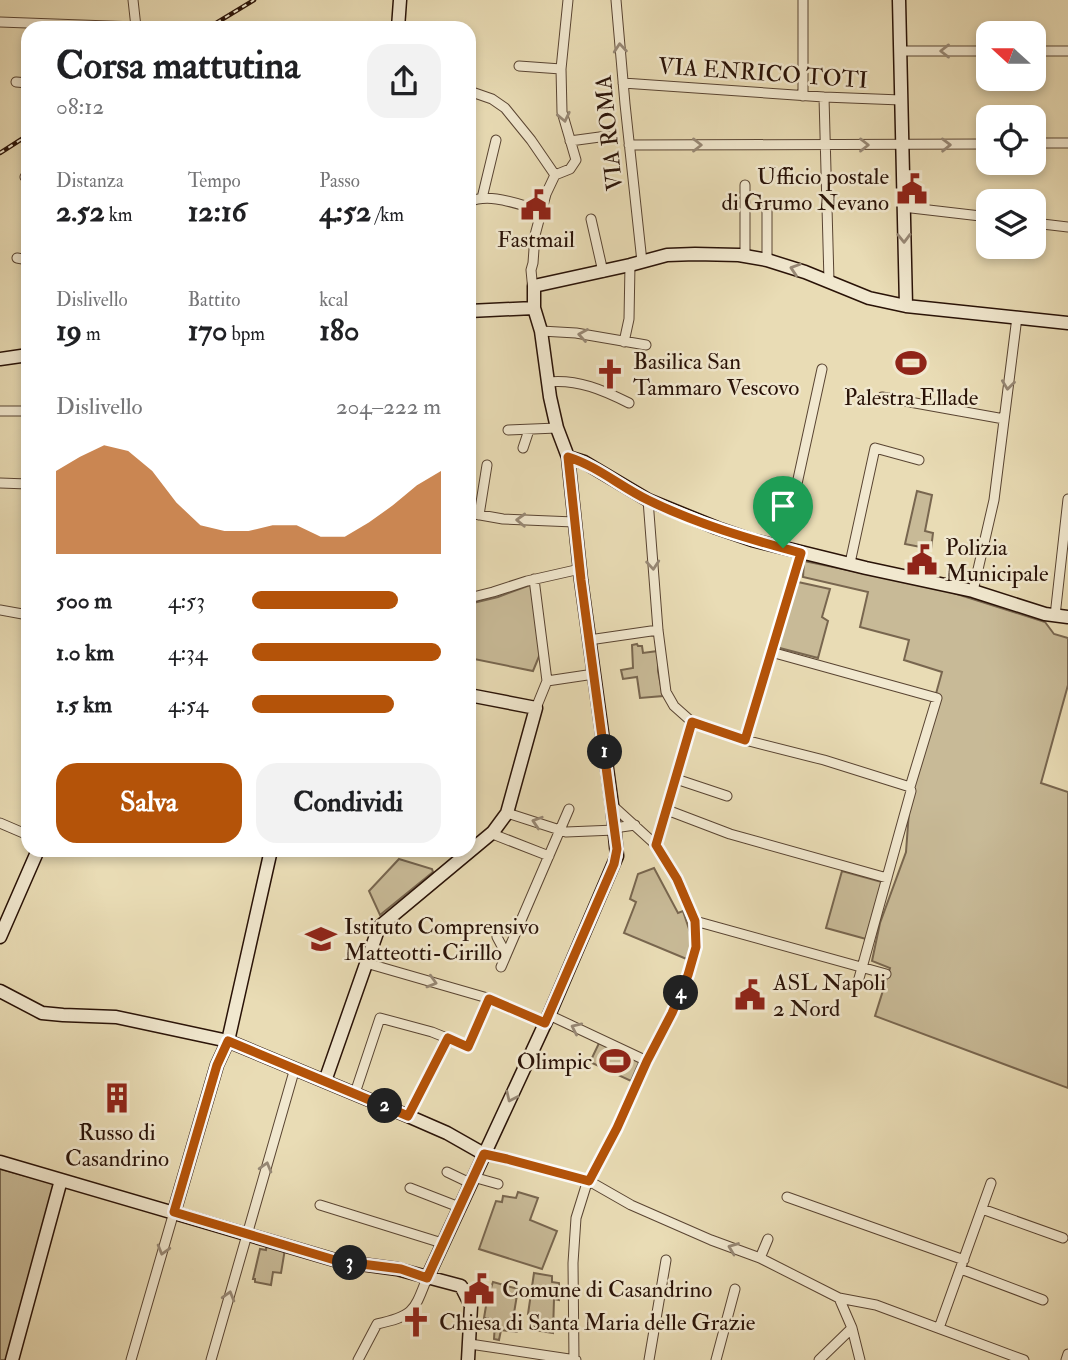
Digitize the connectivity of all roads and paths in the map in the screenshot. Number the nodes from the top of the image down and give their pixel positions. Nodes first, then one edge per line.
1 (133, 0) edge
2 (400, 0) edge
3 (568, 0) edge
4 (616, 0) edge
5 (803, 0) edge
6 (899, 0) edge
7 (135, 21) edge
8 (398, 21) edge
9 (0, 22) edge
10 (21, 23) edge
11 (901, 51) junction
12 (976, 51) edge
13 (1046, 51) edge
14 (1068, 51) edge
15 (519, 66) dead end
16 (561, 69) junction
17 (16, 82) dead end
18 (21, 82) edge
19 (623, 83) junction
20 (476, 93) edge
21 (803, 96) junction
22 (824, 97) junction
23 (901, 100) junction
24 (607, 136) dead end
25 (496, 139) dead end
26 (570, 141) junction
27 (1068, 143) edge
28 (976, 144) edge
29 (1046, 144) edge
30 (629, 145) junction
31 (826, 145) junction
32 (902, 145) junction
33 (555, 175) junction
34 (745, 185) dead end
35 (482, 198) junction
36 (476, 200) edge
37 (904, 207) junction
38 (767, 208) dead end
39 (540, 210) junction
40 (976, 215) edge
41 (591, 219) dead end
42 (1046, 224) edge
43 (1068, 227) edge
44 (745, 256) junction
45 (17, 258) dead end
46 (21, 259) edge
47 (767, 260) junction
48 (636, 264) junction
49 (603, 272) junction
50 (829, 281) junction
51 (535, 301) junction
52 (905, 306) junction
53 (476, 310) edge
54 (1017, 317) junction
55 (1068, 323) edge
56 (541, 331) junction
57 (624, 342) junction
58 (646, 345) dead end
59 (21, 356) edge
60 (0, 359) edge
61 (822, 369) dead end
62 (548, 382) junction
63 (881, 397) dead end
64 (629, 403) dead end
65 (0, 411) edge
66 (21, 411) edge
67 (1004, 419) junction
68 (557, 428) junction
69 (508, 430) dead end
70 (529, 430) junction
71 (523, 448) dead end
72 (568, 457) junction
73 (919, 460) dead end
74 (487, 465) dead end
75 (0, 484) edge
76 (21, 484) edge
77 (1068, 499) edge
78 (648, 500) junction
79 (476, 506) edge
80 (476, 514) edge
81 (574, 522) junction
82 (783, 548) junction
83 (801, 553) junction
84 (850, 564) junction
85 (580, 569) junction
86 (534, 579) junction
87 (974, 588) junction
88 (476, 596) edge
89 (0, 610) edge
90 (21, 614) edge
91 (1061, 616) edge
92 (658, 630) junction
93 (589, 640) junction
94 (771, 652) junction
95 (594, 674) junction
96 (547, 681) junction
97 (476, 696) edge
98 (536, 708) junction
99 (692, 722) junction
100 (745, 740) junction
101 (676, 779) junction
102 (908, 786) junction
103 (727, 796) dead end
104 (612, 804) junction
105 (569, 809) dead end
106 (667, 810) junction
107 (507, 813) junction
108 (0, 823) edge
109 (635, 825) junction
110 (560, 830) junction
111 (615, 830) junction
112 (21, 832) edge
113 (490, 834) junction
114 (656, 845) junction
115 (476, 846) edge
116 (549, 856) junction
117 (35, 857) edge
118 (269, 857) edge
119 (463, 857) edge
120 (887, 878) junction
121 (695, 921) junction
122 (0, 937) edge
123 (497, 937) dead end
124 (506, 954) junction
125 (366, 963) junction
126 (501, 967) dead end
127 (862, 967) junction
128 (886, 974) dead end
129 (858, 982) dead end
130 (0, 991) edge
131 (489, 999) junction
132 (547, 1019) junction
133 (448, 1038) junction
134 (228, 1041) junction
135 (647, 1061) junction
136 (295, 1068) junction
137 (325, 1081) junction
138 (355, 1093) junction
139 (408, 1116) junction
140 (484, 1154) junction
141 (0, 1161) edge
142 (447, 1172) dead end
143 (61, 1180) junction
144 (472, 1180) junction
145 (589, 1181) junction
146 (991, 1183) dead end
147 (498, 1184) dead end
148 (410, 1188) dead end
149 (787, 1197) dead end
150 (320, 1205) dead end
151 (459, 1206) junction
152 (982, 1209) junction
153 (174, 1212) junction
154 (247, 1233) junction
155 (1063, 1238) dead end
156 (768, 1239) dead end
157 (442, 1243) junction
158 (760, 1258) junction
159 (666, 1260) dead end
160 (432, 1264) junction
161 (963, 1265) junction
162 (427, 1278) junction
163 (452, 1284) junction
164 (735, 1290) dead end
165 (839, 1298) junction
166 (1043, 1300) dead end
167 (852, 1328) junction
168 (939, 1328) junction
169 (470, 1344) junction
170 (1068, 1354) edge
171 (12, 1360) edge
172 (131, 1360) edge
173 (211, 1360) edge
174 (358, 1360) edge
175 (468, 1360) edge
176 (575, 1360) edge
177 (649, 1360) edge
178 (716, 1360) edge
179 (819, 1360) edge
180 (860, 1360) edge
181 (1024, 1360) edge
182 (1066, 1360) edge

1 - 7 street
2 - 8 street
3 - 16 street
19 -> 4 street, VIA ROMA
5 - 21 street
6 - 11 street
9 - 10 street
12 -> 11 street
11 - 23 street
13 - 14 street
15 - 16 street
16 -> 26 street
17 - 18 street
19 - 21 street, VIA ENRICO TOTI
19 - 30 street, VIA ROMA
20 - 33 street
21 - 22 street, VIA ENRICO TOTI
22 - 23 street, VIA ENRICO TOTI
22 - 31 street
23 - 32 street
24 - 26 street
25 - 35 street
26 - 33 street
27 - 29 street
32 -> 28 street
30 -> 31 street
30 - 48 street, VIA ROMA
31 -> 32 street
31 - 50 street
32 - 37 street
33 - 39 street
34 - 44 street
35 - 36 street
35 - 39 street
37 - 40 street
37 -> 52 street
38 - 47 street
39 - 51 street
41 - 49 street
42 - 43 street
44 - 47 street
44 - 48 street
45 - 46 street
50 -> 47 street
48 - 49 street
48 - 57 street, VIA ROMA
49 - 51 street
50 - 52 street
51 - 53 street
51 - 56 street
52 - 54 street
54 - 55 street
54 -> 67 street
57 -> 56 street
56 - 62 street
57 - 58 street
59 - 60 street
61 - 82 street
62 - 64 street
62 - 68 street
63 - 67 street
65 - 66 street
67 - 87 street
68 - 70 street
68 - 72 street
69 - 70 street
70 - 71 street
72 - 78 street
72 - 81 street
73 - 84 street
74 - 79 street
75 - 76 street
77 - 91 street
78 - 82 street
78 -> 92 street
81 -> 80 street
81 - 85 street
82 - 83 street
83 - 84 street
83 - 94 street
84 - 87 street
85 - 86 street
85 - 93 street
86 - 88 street
86 - 96 street
87 - 91 street
89 - 90 street
92 - 93 street
92 - 99 street
93 - 95 street
94 - 100 street
94 - 102 street
95 - 96 street
95 - 104 street
96 - 98 street
97 - 98 street
98 - 107 street
99 - 100 street
99 - 101 street
100 - 102 street
101 - 103 street
101 - 106 street
102 - 120 street
104 - 109 street
104 - 111 street
105 - 110 street
106 - 114 street
106 - 120 street
110 -> 107 street
107 - 113 street
108 - 112 street
109 - 111 street
109 - 114 street
110 - 111 street
110 - 116 street
111 - 132 street
113 - 115 street
113 - 116 street
114 - 121 street
116 - 124 street
117 - 122 street
118 - 134 street
119 - 125 street
120 - 127 street
121 - 127 street
121 - 135 street
123 - 124 street
124 - 126 street
125 -> 131 street
125 - 137 street
127 - 128 street
127 - 129 street
130 - 134 street
131 - 132 street
131 - 133 street
135 -> 132 street
132 -> 140 street
133 - 138 street
133 - 139 street
134 - 136 street
134 - 153 street
135 - 145 street
136 - 137 street
154 -> 136 street
137 - 138 street
138 - 139 street
139 - 140 street
140 - 144 street
140 - 145 street
141 - 143 street
142 - 144 street
143 - 153 street
143 - 171 street
144 - 147 street
144 - 151 street
158 -> 145 street
145 - 176 street
146 - 152 street
148 - 151 street
149 - 161 street
150 - 157 street
151 - 157 street
152 - 155 street
152 - 161 street
153 - 154 street
153 -> 172 street
154 - 162 street
173 -> 154 street
156 - 158 street
157 - 160 street
158 - 165 street
159 - 177 street
160 - 162 street
160 - 163 street
161 - 166 street
161 - 168 street
162 - 163 street
162 - 174 street
163 - 169 street
164 - 178 street
165 - 167 street
165 - 168 street
167 - 179 street
167 - 180 street
168 - 181 street
169 - 175 street
169 - 176 street
170 - 182 street

